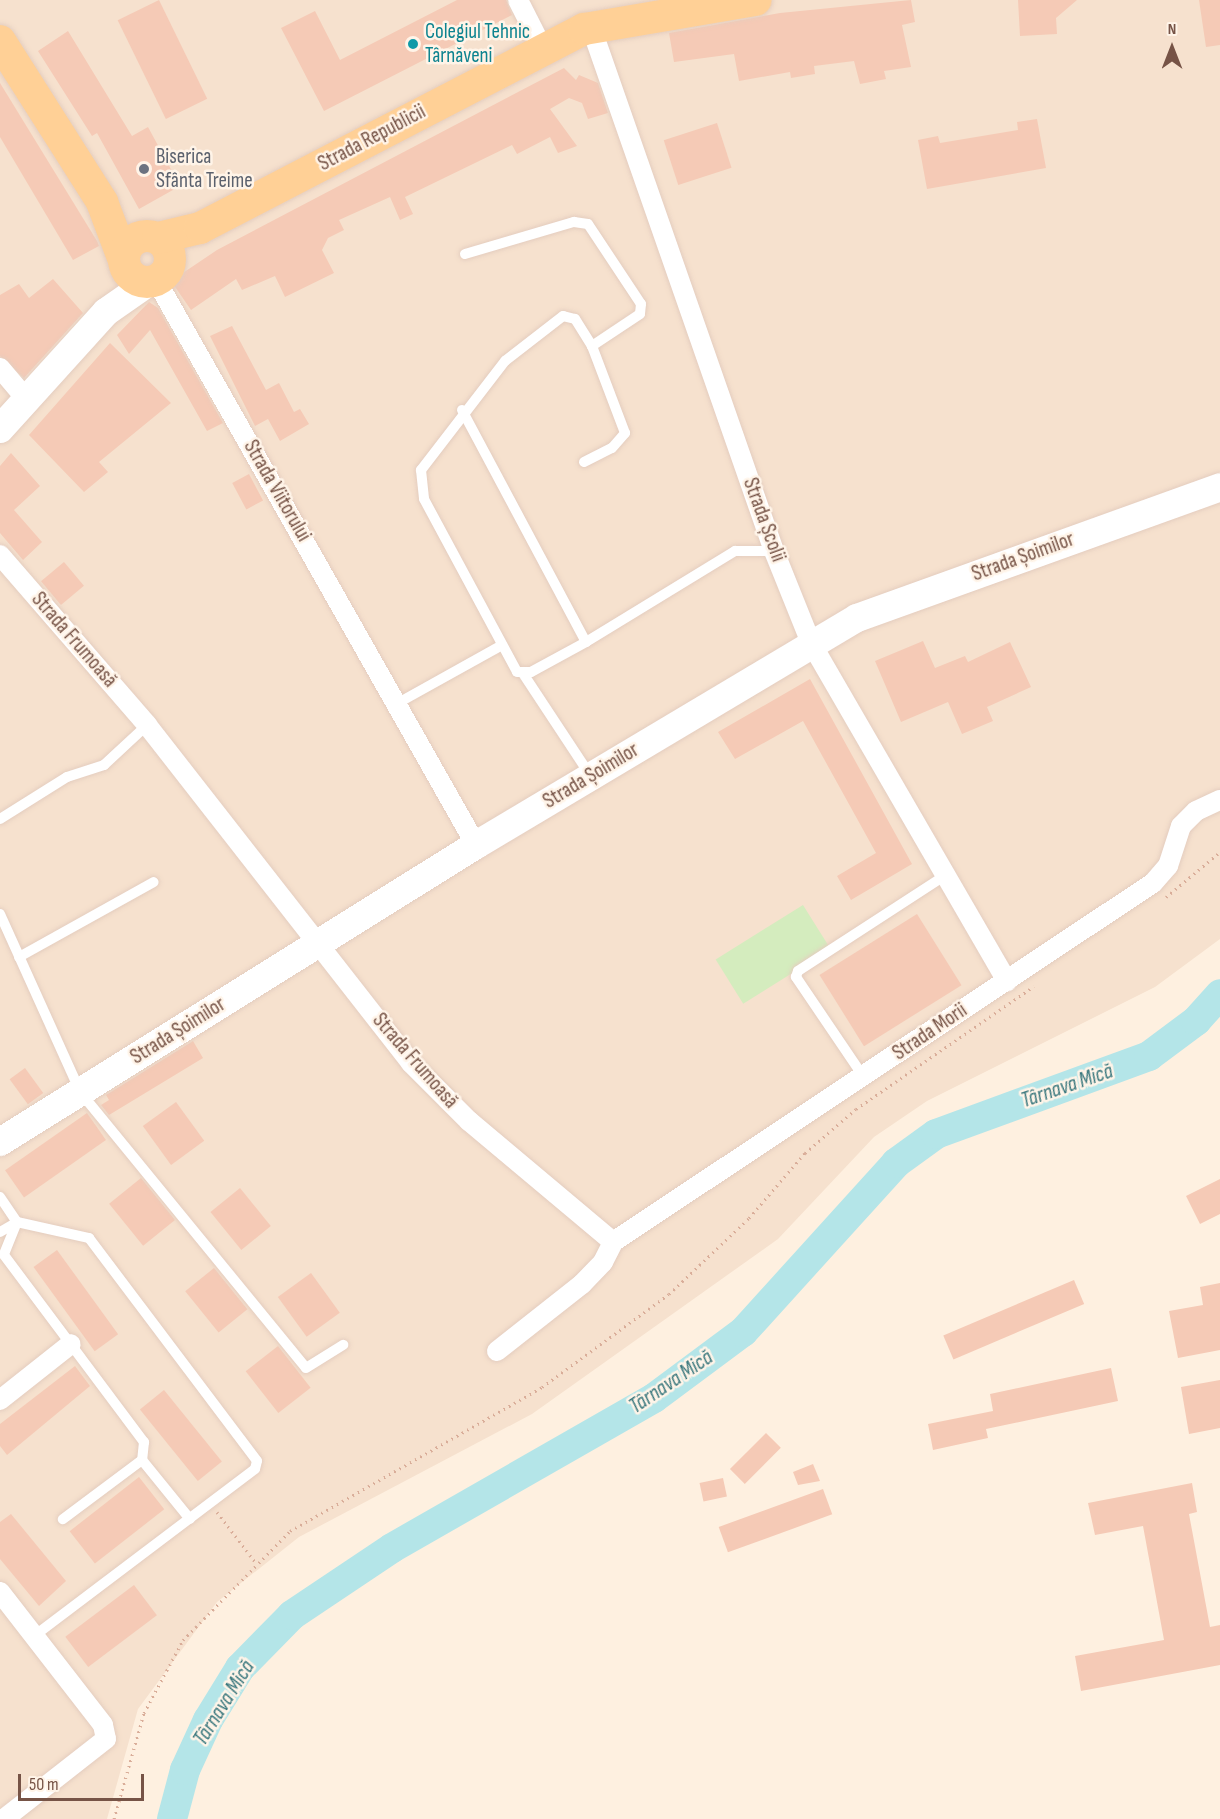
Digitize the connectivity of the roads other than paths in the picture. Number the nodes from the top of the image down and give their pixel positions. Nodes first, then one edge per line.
1 (518, 0) edge
2 (756, 0) edge
3 (670, 6) edge
4 (591, 27) junction
5 (543, 49) junction
6 (4, 54) edge
7 (465, 254) dead end
8 (146, 260) junction
9 (592, 346) junction
10 (0, 368) edge
11 (27, 400) junction
12 (462, 410) junction
13 (0, 429) edge
14 (584, 462) dead end
15 (1220, 487) edge
16 (774, 551) junction
17 (0, 555) edge
18 (586, 642) junction
19 (811, 644) junction
20 (502, 645) junction
21 (524, 675) junction
22 (398, 703) junction
23 (147, 725) junction
24 (591, 776) junction
25 (1220, 800) edge
26 (0, 819) edge
27 (476, 845) junction
28 (946, 874) junction
29 (154, 882) dead end
30 (0, 914) edge
31 (318, 942) junction
32 (19, 957) junction
33 (1007, 981) junction
34 (863, 1076) junction
35 (81, 1093) junction
36 (0, 1142) edge
37 (0, 1197) edge
38 (17, 1222) junction
39 (0, 1232) edge
40 (613, 1242) junction
41 (71, 1344) junction
42 (343, 1345) dead end
43 (497, 1351) dead end
44 (0, 1400) edge
45 (142, 1460) junction
46 (63, 1519) dead end
47 (190, 1519) junction
48 (0, 1592) edge
49 (33, 1636) junction
50 (4, 1819) edge

1 - 5 street
2 - 3 main road, Strada Republicii
3 - 4 main road, Strada Republicii
4 - 5 main road, Strada Republicii
4 - 16 street, Strada Școlii
5 - 8 main road, Strada Republicii
6 - 8 main road
7 - 9 lane
8 - 11 street, Strada Republicii
8 - 22 street, Strada Viitorului
9 - 12 lane
9 - 14 lane
10 - 11 street
11 - 13 street, Strada Republicii
12 - 18 lane
12 - 20 lane
15 - 19 street, Strada Șoimilor
16 - 18 lane
16 - 19 street, Strada Școlii
17 - 23 street, Strada Frumoasă
18 - 21 lane
19 - 24 street, Strada Șoimilor
19 - 28 street, Strada Școlii
20 - 21 lane
20 - 22 lane
21 - 24 lane
22 - 27 street, Strada Viitorului
23 - 26 lane
23 - 31 street, Strada Frumoasă
24 - 27 street, Strada Șoimilor
25 - 33 street, Strada Morii
27 - 31 street, Strada Șoimilor
28 - 33 street, Strada Școlii
28 - 34 lane
29 - 32 lane
30 - 32 lane
31 - 35 street, Strada Șoimilor
31 - 40 street, Strada Frumoasă
32 - 35 lane
33 - 34 street, Strada Morii
34 - 40 street, Strada Morii
35 - 36 street, Strada Șoimilor
35 - 42 lane
37 - 38 lane
38 - 39 lane
38 - 41 lane
38 - 47 lane
40 - 43 street
41 - 44 street
41 - 45 lane
45 - 46 lane
45 - 47 lane
47 - 49 lane
48 - 49 street
49 - 50 street

